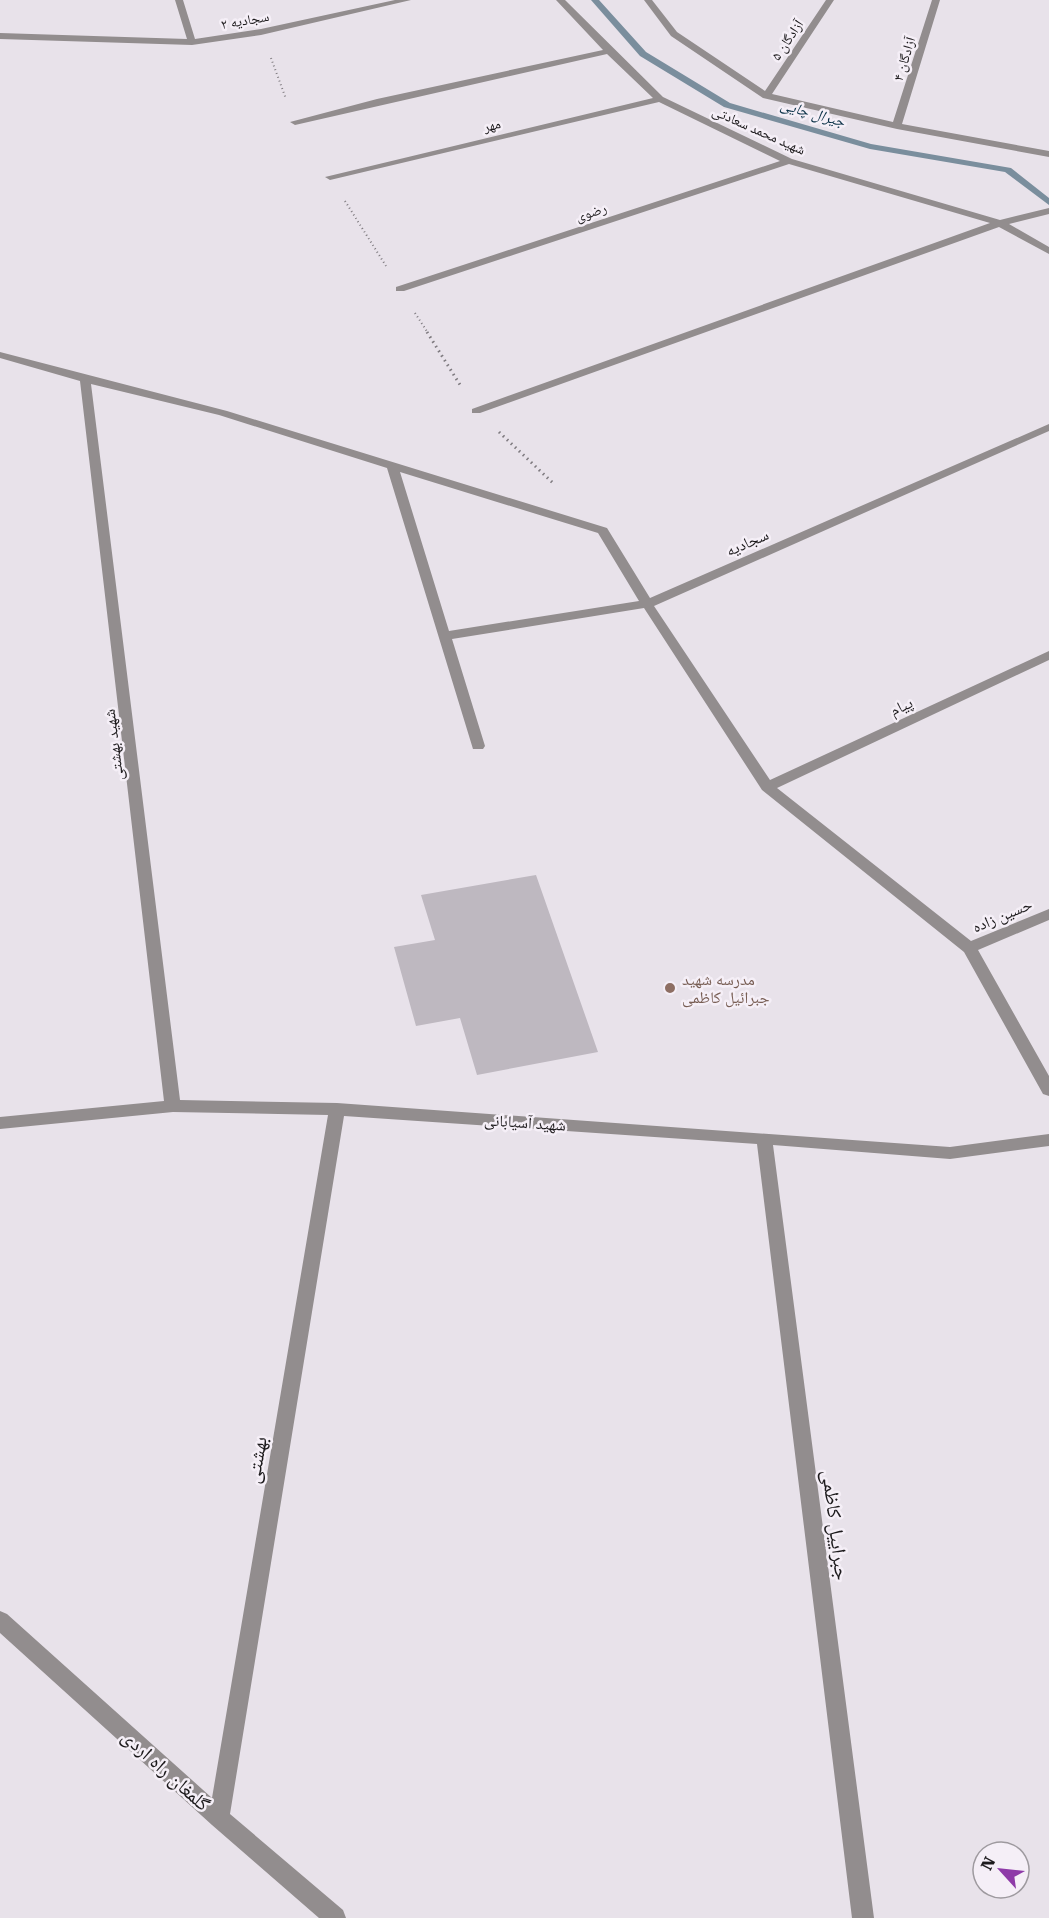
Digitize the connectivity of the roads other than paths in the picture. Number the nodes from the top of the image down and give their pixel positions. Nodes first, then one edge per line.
1 (179, 0) edge
2 (407, 0) edge
3 (561, 0) edge
4 (648, 0) edge
5 (830, 0) edge
6 (936, 0) edge
7 (0, 36) edge
8 (192, 42) junction
9 (609, 51) junction
10 (766, 96) junction
11 (660, 99) junction
12 (295, 122) dead end
13 (897, 126) junction
14 (1049, 154) edge
15 (789, 161) junction
16 (330, 177) dead end
17 (1049, 211) edge
18 (1000, 223) junction
19 (1049, 251) edge
20 (400, 289) dead end
21 (0, 355) edge
22 (85, 380) junction
23 (476, 411) dead end
24 (1049, 427) edge
25 (393, 467) junction
26 (647, 604) junction
27 (444, 636) junction
28 (1049, 655) edge
29 (478, 746) dead end
30 (767, 787) junction
31 (1049, 914) edge
32 (969, 948) junction
33 (1049, 1090) edge
34 (173, 1106) junction
35 (337, 1109) junction
36 (0, 1123) edge
37 (764, 1138) junction
38 (1049, 1140) edge
39 (0, 1620) edge
40 (219, 1818) junction
41 (334, 1918) edge
42 (863, 1918) edge

1 - 8 street
2 - 8 street, سجادیه ۲
3 - 9 street, شهید محمد سعادتی
4 - 10 street
5 - 10 street, آزادگان ۵
6 - 13 street, آزادگان ۴
7 - 8 street, سجادیه ۲
9 - 11 street, شهید محمد سعادتی
9 - 12 street
10 - 13 street
11 - 15 street, شهید محمد سعادتی
11 - 16 street, مهر
13 - 14 street
15 - 18 street, شهید محمد سعادتی
15 - 20 street, رضوی
17 - 18 street
18 - 19 street, شهید محمد سعادتی
18 - 23 street
21 - 22 street
22 - 25 street
22 - 34 street, شهید بهشتی
24 - 26 street, سجادیه
25 - 26 street
25 - 27 street
26 - 27 street, سجادیه
26 - 30 street
27 - 29 street
28 - 30 street, پیام
30 - 32 street
31 - 32 street, حسین زاده
32 - 33 street
34 - 35 street, شهید آسیابانی
34 - 36 street, شهید آسیابانی
35 - 37 street, شهید آسیابانی
35 - 40 street, بهشتی
37 - 38 street, شهید آسیابانی
37 - 42 street, جبراییل کاظمی
39 - 40 street, گلمغان راه اردی
40 - 41 street, گلمغان راه اردی

